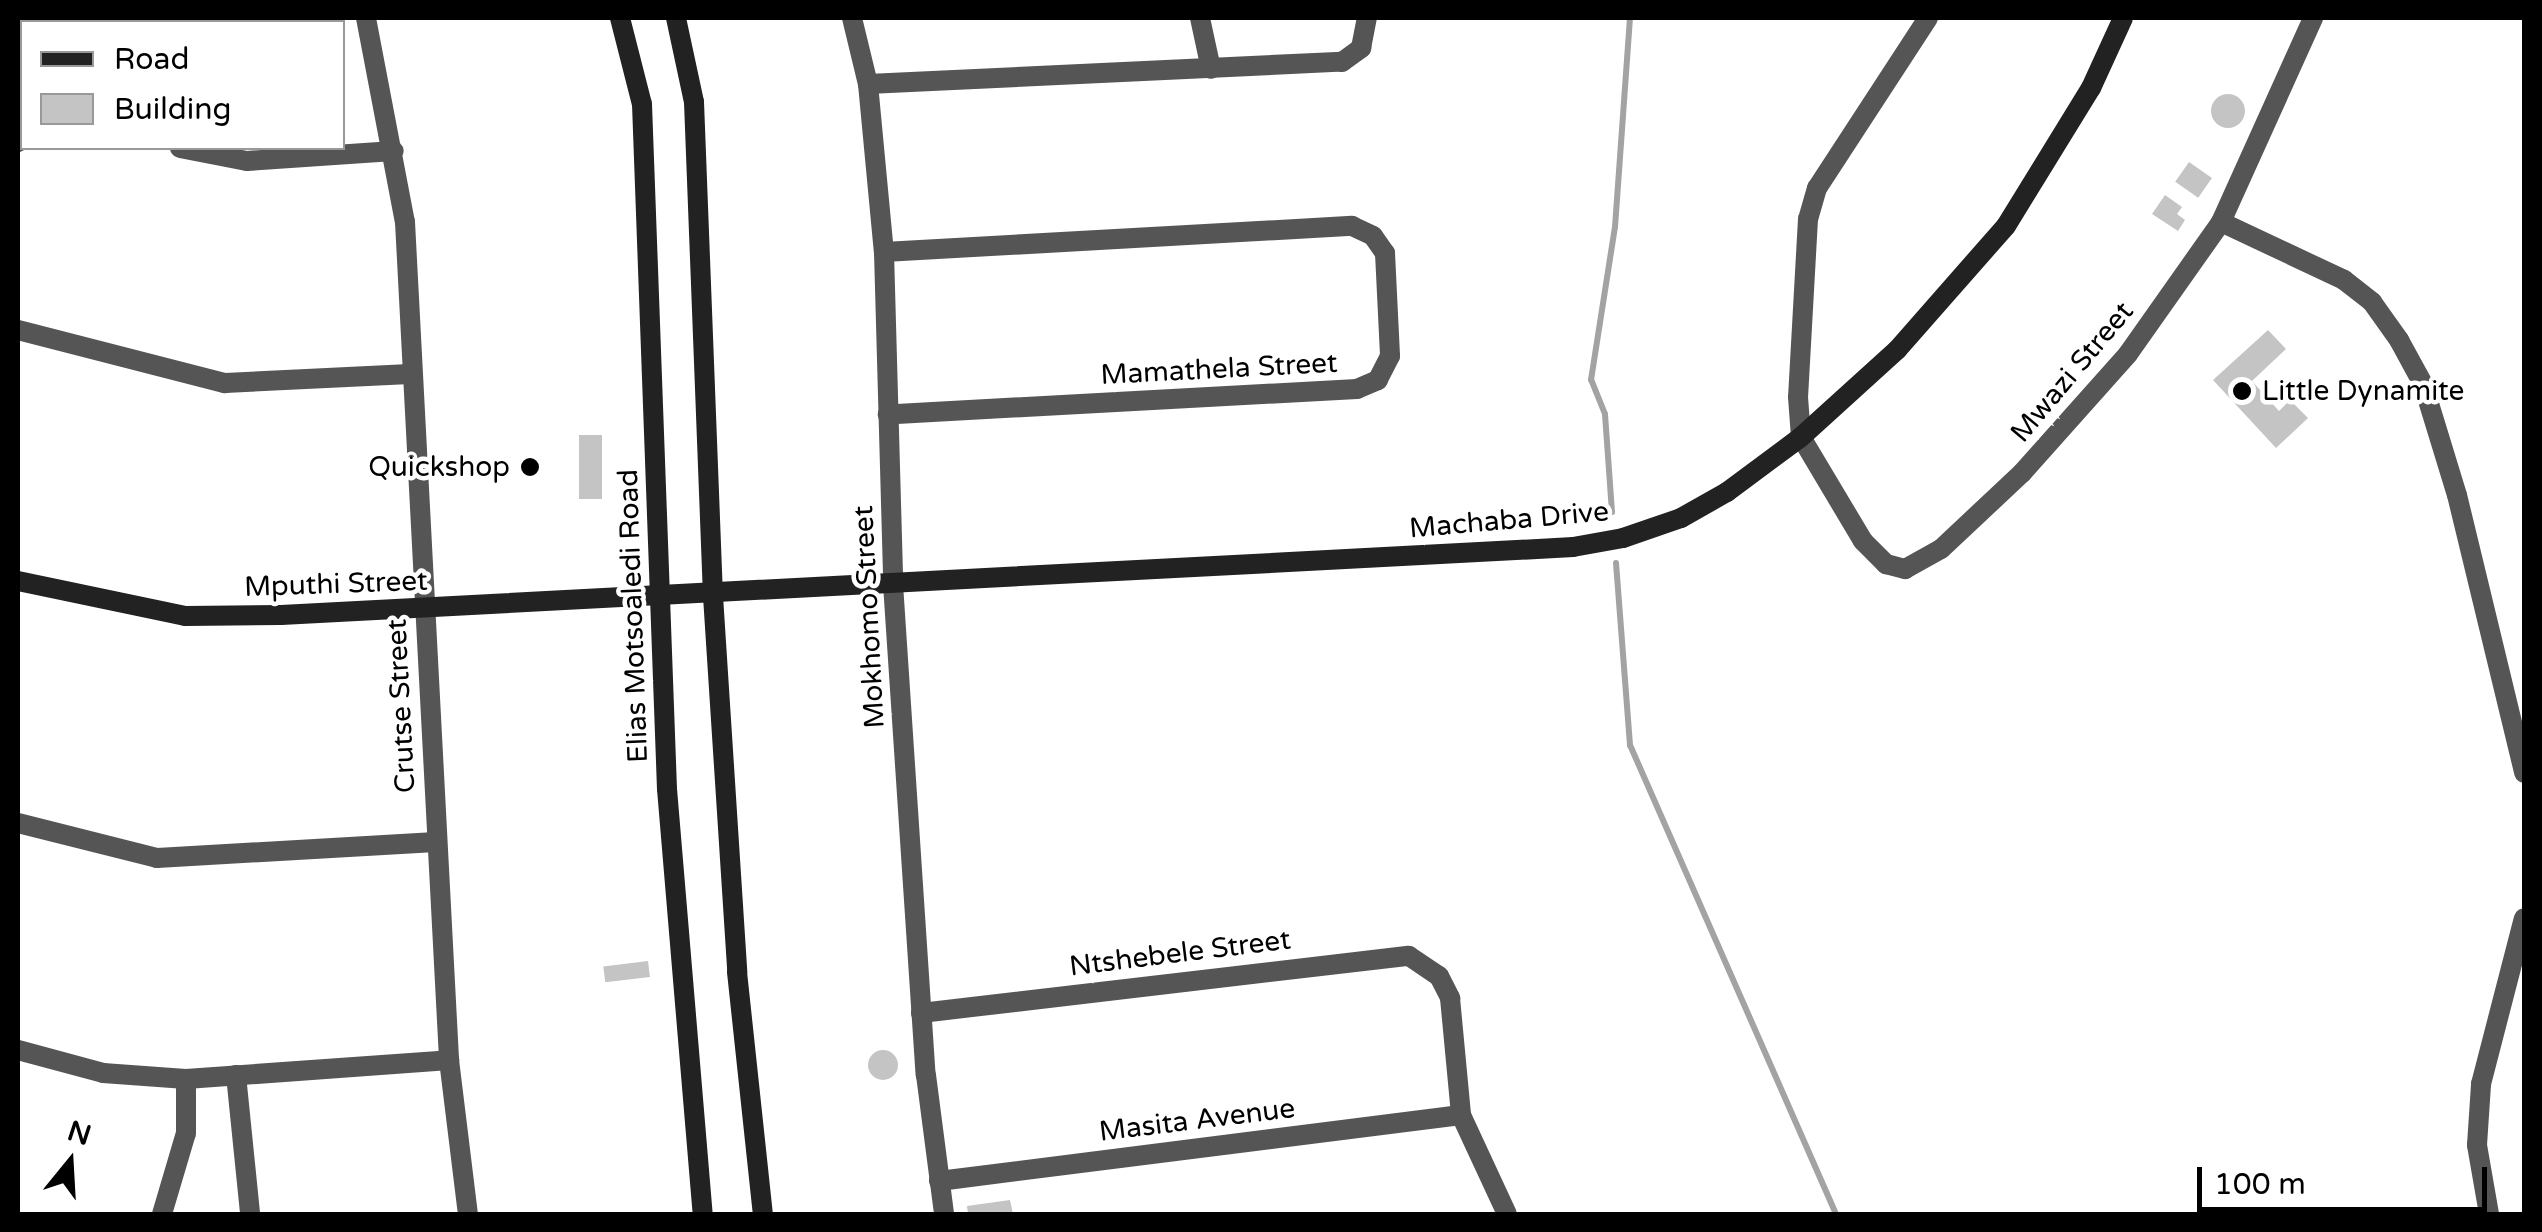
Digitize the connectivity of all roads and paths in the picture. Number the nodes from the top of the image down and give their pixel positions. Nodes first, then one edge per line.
1 (366, 18) edge
2 (620, 18) edge
3 (676, 18) edge
4 (852, 18) edge
5 (1200, 18) edge
6 (1928, 18) edge
7 (2123, 18) edge
8 (2312, 18) edge
9 (1367, 21) edge
10 (1211, 69) junction
11 (868, 84) junction
12 (190, 150) edge
13 (394, 151) junction
14 (2221, 222) junction
15 (884, 252) junction
16 (18, 330) edge
17 (410, 374) junction
18 (888, 414) junction
19 (1801, 437) junction
20 (18, 580) edge
21 (893, 584) junction
22 (712, 596) junction
23 (660, 598) junction
24 (424, 608) junction
25 (2524, 774) edge
26 (18, 823) edge
27 (436, 842) junction
28 (2524, 918) edge
29 (921, 1012) junction
30 (18, 1050) edge
31 (449, 1060) junction
32 (236, 1075) junction
33 (186, 1079) junction
34 (1461, 1114) junction
35 (939, 1180) junction
36 (162, 1214) edge
37 (250, 1214) edge
38 (468, 1214) edge
39 (703, 1214) edge
40 (763, 1214) edge
41 (944, 1214) edge
42 (1507, 1214) edge
43 (2489, 1214) edge

1 - 13 street, Crutse Street
2 - 23 main road, Elias Motsoaledi Road
3 - 22 main road
4 - 11 street, Mokhomo Street
5 - 10 street
6 - 19 street
7 - 19 main road, Machaba Drive
8 - 14 street, Mwazi Street
9 - 10 street
10 - 11 street
11 - 15 street, Mokhomo Street
12 - 13 street
13 - 17 street, Crutse Street
14 - 19 street, Mwazi Street
14 - 25 street
15 - 18 street, Mokhomo Street
15 - 18 street, Mamathela Street
16 - 17 street
17 - 24 street, Crutse Street
18 - 21 street, Mokhomo Street
19 - 21 main road, Machaba Drive
20 - 24 main road, Mputhi Street
21 - 22 main road, Machaba Drive
21 - 29 street, Mokhomo Street
22 - 23 main road, Machaba Drive
22 - 40 main road
23 - 24 main road, Mputhi Street
23 - 39 main road, Elias Motsoaledi Road
24 - 27 street, Crutse Street
26 - 27 street
27 - 31 street, Crutse Street
28 - 43 street
29 - 34 street, Ntshebele Street
29 - 35 street, Mokhomo Street
30 - 33 street
31 - 32 street
31 - 38 street, Crutse Street
32 - 33 street
32 - 37 street
33 - 36 street
34 - 35 street, Masita Avenue
34 - 42 street
35 - 41 street, Mokhomo Street

